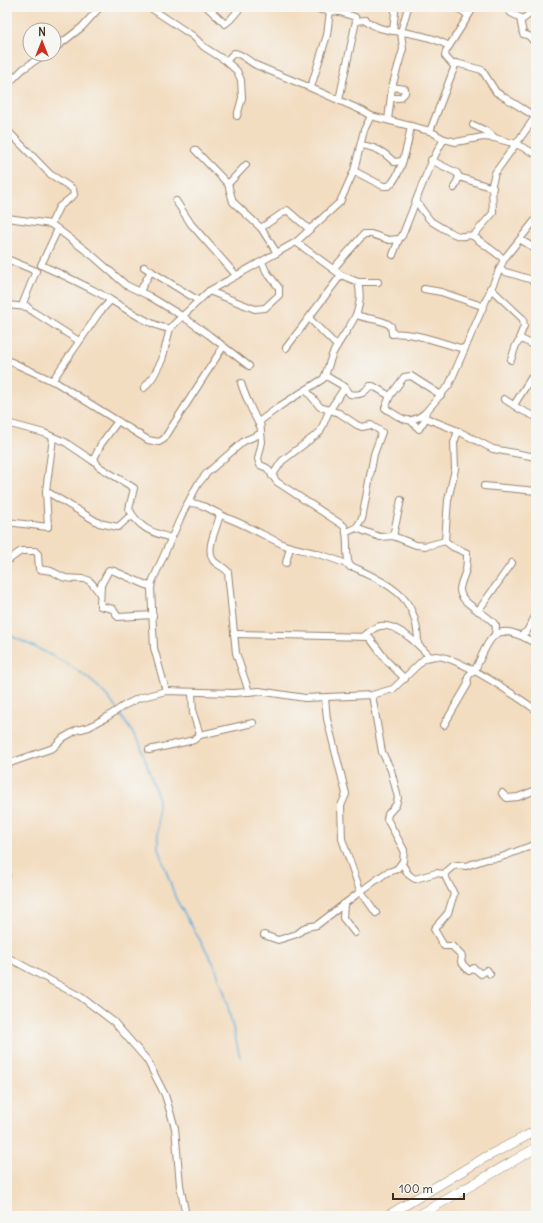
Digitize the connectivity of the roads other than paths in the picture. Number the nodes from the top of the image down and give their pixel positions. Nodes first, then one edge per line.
1 (100, 7) edge
2 (149, 7) edge
3 (207, 7) edge
4 (241, 7) edge
5 (314, 7) edge
6 (456, 7) edge
7 (474, 7) edge
8 (505, 7) edge
9 (536, 9) edge
10 (341, 10) edge
11 (394, 10) edge
12 (407, 10) edge
13 (330, 11) junction
14 (468, 15) junction
15 (520, 18) junction
16 (356, 21) junction
17 (392, 31) junction
18 (401, 32) junction
19 (62, 43) edge
20 (536, 44) edge
21 (449, 46) junction
22 (226, 61) junction
23 (32, 62) edge
24 (456, 63) junction
25 (7, 85) edge
26 (311, 87) junction
27 (392, 87) junction
28 (392, 98) junction
29 (340, 100) junction
30 (237, 116) dead end
31 (371, 116) junction
32 (536, 117) edge
33 (388, 120) junction
34 (473, 125) dead end
35 (412, 126) junction
36 (7, 130) edge
37 (430, 131) junction
38 (494, 138) junction
39 (444, 139) junction
40 (516, 144) junction
41 (361, 145) junction
42 (195, 150) dead end
43 (536, 154) edge
44 (431, 160) junction
45 (402, 161) junction
46 (246, 165) dead end
47 (354, 171) junction
48 (458, 177) junction
49 (228, 184) junction
50 (454, 188) dead end
51 (493, 188) junction
52 (176, 201) dead end
53 (416, 201) junction
54 (7, 218) edge
55 (536, 219) edge
56 (51, 224) junction
57 (261, 228) junction
58 (58, 229) junction
59 (309, 230) junction
60 (473, 236) junction
61 (399, 240) junction
62 (521, 240) junction
63 (296, 242) junction
64 (536, 249) edge
65 (277, 252) junction
66 (393, 255) dead end
67 (7, 259) edge
68 (504, 259) junction
69 (262, 262) junction
70 (144, 267) dead end
71 (333, 269) junction
72 (499, 270) junction
73 (151, 271) junction
74 (236, 275) junction
75 (341, 275) junction
76 (536, 281) edge
77 (358, 282) junction
78 (378, 282) dead end
79 (490, 288) junction
80 (424, 289) dead end
81 (140, 291) junction
82 (209, 291) junction
83 (199, 300) junction
84 (110, 301) junction
85 (7, 305) edge
86 (482, 306) junction
87 (28, 307) junction
88 (357, 315) junction
89 (182, 316) junction
90 (309, 318) junction
91 (169, 330) junction
92 (521, 339) junction
93 (80, 341) junction
94 (337, 346) junction
95 (536, 346) edge
96 (223, 347) junction
97 (286, 348) dead end
98 (464, 350) junction
99 (7, 360) edge
100 (511, 360) dead end
101 (249, 366) dead end
102 (326, 376) junction
103 (536, 376) edge
104 (52, 381) junction
105 (241, 383) dead end
106 (345, 387) junction
107 (144, 388) dead end
108 (306, 390) junction
109 (441, 395) junction
110 (390, 396) junction
111 (504, 399) dead end
112 (514, 405) junction
113 (329, 411) junction
114 (425, 415) junction
115 (536, 417) edge
116 (118, 421) junction
117 (411, 421) junction
118 (7, 423) edge
119 (260, 426) junction
120 (458, 431) junction
121 (260, 434) junction
122 (53, 438) junction
123 (536, 457) edge
124 (93, 461) junction
125 (272, 476) junction
126 (484, 486) dead end
127 (46, 491) junction
128 (536, 491) edge
129 (401, 500) dead end
130 (188, 503) junction
131 (220, 514) junction
132 (133, 517) junction
133 (227, 517) junction
134 (7, 522) edge
135 (219, 522) junction
136 (356, 528) junction
137 (347, 532) junction
138 (393, 536) junction
139 (171, 538) junction
140 (445, 542) junction
141 (290, 547) junction
142 (7, 561) edge
143 (286, 563) dead end
144 (512, 563) dead end
145 (350, 567) junction
146 (151, 587) junction
147 (100, 594) junction
148 (478, 611) junction
149 (153, 615) junction
150 (536, 615) edge
151 (234, 634) junction
152 (495, 634) junction
153 (521, 635) junction
154 (364, 636) junction
155 (418, 644) junction
156 (536, 644) edge
157 (430, 657) junction
158 (474, 672) junction
159 (405, 679) junction
160 (166, 691) junction
161 (192, 692) junction
162 (249, 692) junction
163 (372, 695) junction
164 (326, 698) junction
165 (536, 710) edge
166 (253, 723) dead end
167 (444, 725) dead end
168 (200, 735) junction
169 (149, 750) dead end
170 (7, 764) edge
171 (536, 790) edge
172 (502, 793) dead end
173 (536, 844) edge
174 (402, 864) junction
175 (444, 874) junction
176 (361, 891) junction
177 (344, 904) junction
178 (376, 913) dead end
179 (355, 932) dead end
180 (264, 935) dead end
181 (7, 957) edge
182 (490, 974) dead end
183 (536, 1130) edge
184 (536, 1148) edge
185 (186, 1216) edge
186 (386, 1216) edge
187 (418, 1216) edge

1 - 19 street
2 - 22 street
3 - 4 street
5 - 13 street
6 - 14 street
7 - 14 street
8 - 15 street
9 - 15 street
10 - 13 street
10 - 16 street
11 - 12 street
11 - 17 street
12 - 18 street
13 - 26 street
14 - 21 street
15 - 20 street
16 - 17 street
16 - 29 street
17 - 18 street
18 - 21 street
18 - 27 street
21 - 24 street
22 - 26 street
22 - 30 street
23 - 25 street
24 - 32 street
24 - 37 street
26 - 29 street
27 - 28 street
27 - 28 street
28 - 33 street
29 - 31 street
31 - 33 street
31 - 41 street
32 - 40 street
33 - 35 street
34 - 38 street
35 - 37 street
35 - 45 street
36 - 56 street
37 - 39 street
38 - 39 street
38 - 40 street
39 - 44 street
40 - 43 street
40 - 51 street
41 - 45 street
41 - 47 street
42 - 49 street
44 - 48 street
44 - 53 street
45 - 47 street
46 - 49 street
47 - 59 street
48 - 50 street
48 - 51 street
49 - 57 street
51 - 60 street
52 - 74 street
53 - 60 street
53 - 61 street
54 - 56 street
55 - 62 street
56 - 58 street
57 - 59 street
57 - 65 street
58 - 81 street
58 - 84 street
59 - 63 street
60 - 68 street
61 - 66 street
61 - 71 street
62 - 64 street
62 - 68 street
63 - 65 street
63 - 71 street
65 - 69 street
67 - 87 street
68 - 72 street
69 - 74 street
69 - 82 street
70 - 73 street
71 - 75 street
72 - 76 street
72 - 79 street
73 - 81 street
73 - 83 street
74 - 82 street
75 - 77 street
75 - 90 street
77 - 78 street
77 - 88 street
79 - 86 street
79 - 92 street
80 - 86 street
81 - 89 street
82 - 83 street
83 - 89 street
84 - 91 street
84 - 93 street
85 - 87 street
86 - 98 street
87 - 93 street
88 - 94 street
88 - 98 street
89 - 91 street
89 - 96 street
90 - 94 street
90 - 97 street
91 - 107 street
92 - 95 street
92 - 100 street
93 - 104 street
94 - 102 street
96 - 101 street
96 - 116 street
98 - 109 street
99 - 104 street
102 - 106 street
102 - 108 street
103 - 112 street
104 - 116 street
105 - 119 street
106 - 110 street
106 - 113 street
108 - 113 street
108 - 119 street
109 - 110 street
109 - 114 street
110 - 117 street
111 - 112 street
112 - 115 street
113 - 125 street
113 - 136 street
114 - 117 street
114 - 117 street
114 - 120 street
116 - 124 street
118 - 122 street
119 - 121 street
120 - 123 street
120 - 140 street
121 - 125 street
121 - 130 street
122 - 124 street
122 - 127 street
124 - 132 street
125 - 137 street
126 - 128 street
127 - 132 street
127 - 134 street
129 - 138 street
130 - 131 street
130 - 139 street
131 - 133 street
131 - 135 street
132 - 139 street
133 - 135 street
133 - 141 street
135 - 151 street
136 - 137 street
136 - 138 street
137 - 145 street
138 - 140 street
139 - 146 street
140 - 148 street
141 - 143 street
141 - 145 street
142 - 147 street
144 - 148 street
145 - 155 street
146 - 147 street
146 - 149 street
147 - 149 street
148 - 152 street
149 - 160 street
150 - 153 street
151 - 154 street
151 - 162 street
152 - 153 street
152 - 158 street
153 - 156 street
154 - 155 street
154 - 159 street
155 - 157 street
157 - 158 street
157 - 159 street
158 - 165 street
158 - 167 street
159 - 163 street
160 - 161 street
160 - 170 street
161 - 162 street
161 - 168 street
162 - 164 street
163 - 164 street
163 - 174 street
164 - 176 street
166 - 168 street
168 - 169 street
171 - 172 street
173 - 175 street
174 - 175 street
174 - 176 street
175 - 182 street
176 - 177 street
176 - 178 street
177 - 179 street
177 - 180 street
181 - 185 street
183 - 186 highway
184 - 187 highway

